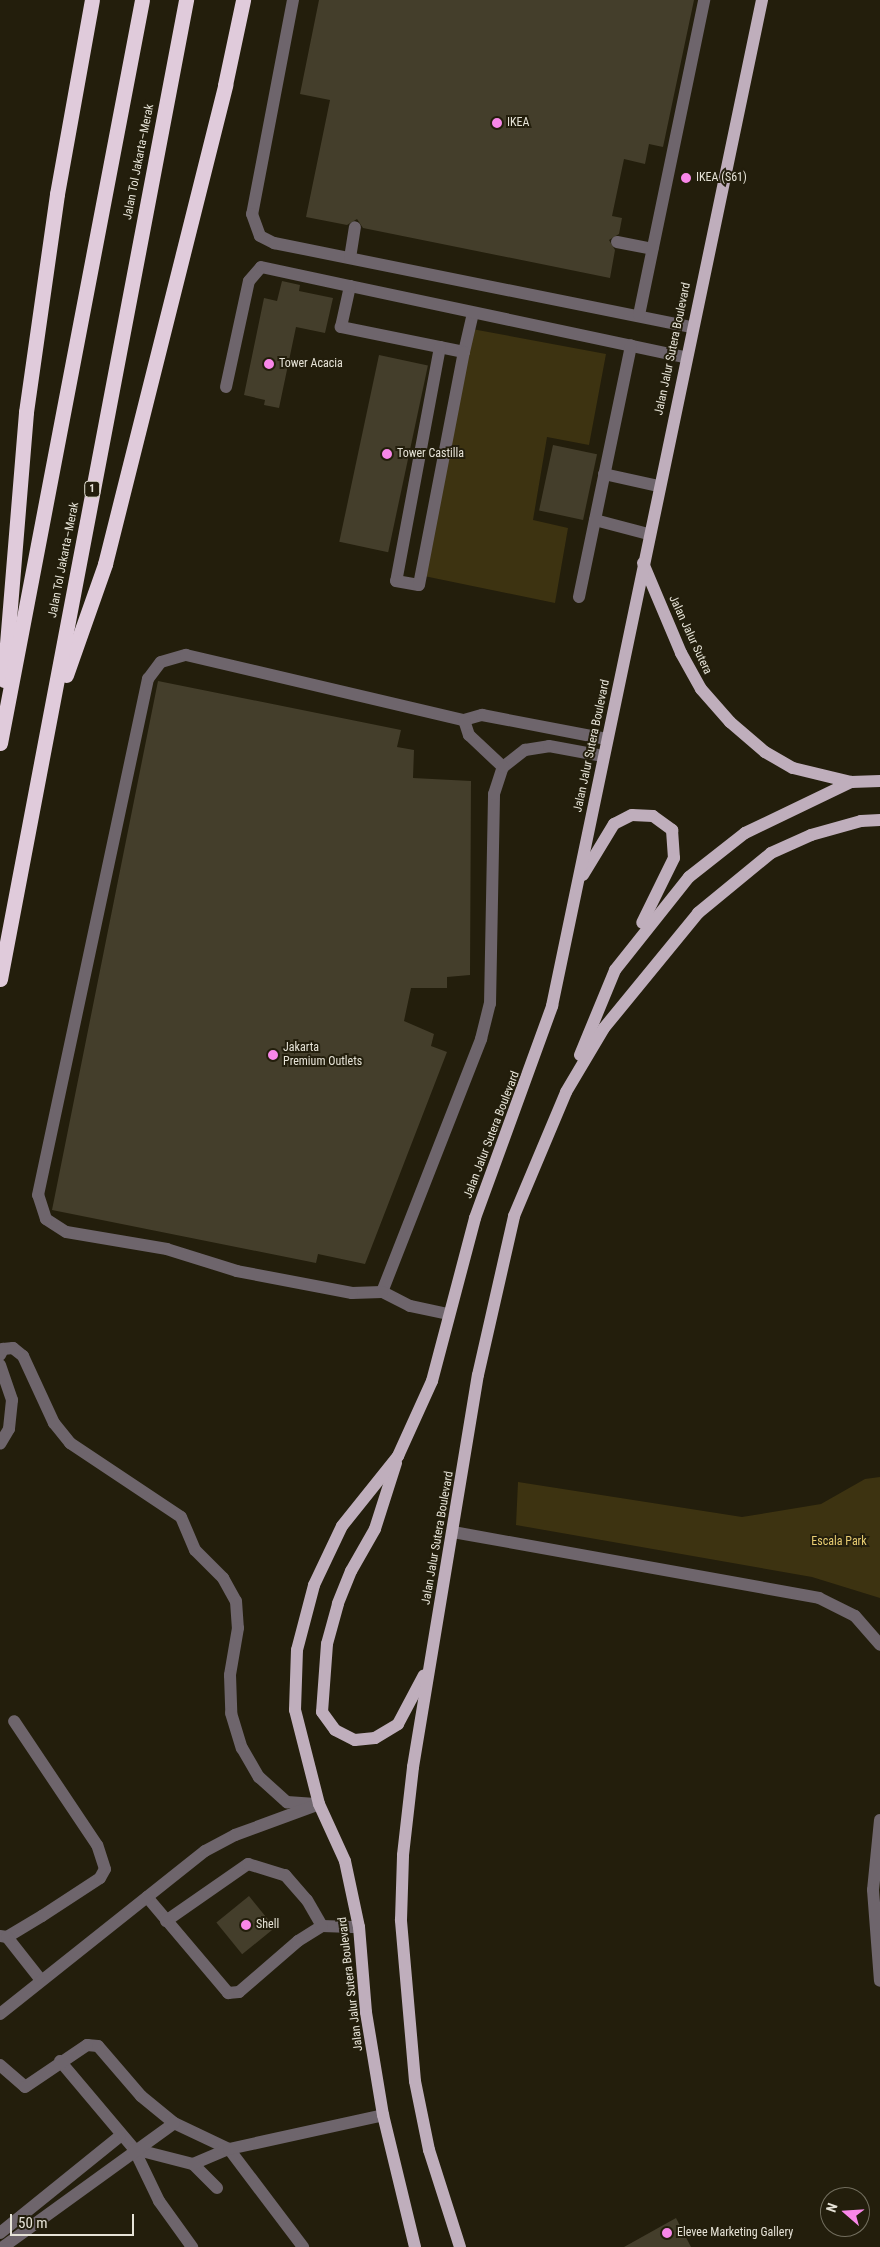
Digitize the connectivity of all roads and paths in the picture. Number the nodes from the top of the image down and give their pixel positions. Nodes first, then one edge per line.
1 (92, 0) edge
2 (142, 0) edge
3 (186, 0) edge
4 (243, 0) edge
5 (293, 0) edge
6 (704, 0) edge
7 (762, 0) edge
8 (355, 227) dead end
9 (617, 242) dead end
10 (652, 249) junction
11 (350, 258) junction
12 (350, 286) junction
13 (473, 313) junction
14 (639, 315) junction
15 (692, 326) junction
16 (631, 345) junction
17 (440, 346) junction
18 (464, 352) junction
19 (685, 357) junction
20 (226, 387) dead end
21 (604, 474) junction
22 (658, 486) junction
23 (595, 520) junction
24 (648, 534) junction
25 (643, 563) junction
26 (579, 597) dead end
27 (464, 720) junction
28 (50, 721) junction
29 (0, 738) edge
30 (607, 739) junction
31 (0, 743) edge
32 (603, 756) junction
33 (503, 767) junction
34 (880, 781) edge
35 (852, 782) junction
36 (880, 820) edge
37 (571, 916) junction
38 (615, 970) junction
39 (0, 979) edge
40 (566, 1092) junction
41 (382, 1292) junction
42 (448, 1314) junction
43 (0, 1355) edge
44 (0, 1366) edge
45 (0, 1444) edge
46 (398, 1456) junction
47 (453, 1532) junction
48 (880, 1645) edge
49 (430, 1665) junction
50 (14, 1721) dead end
51 (319, 1804) junction
52 (880, 1820) edge
53 (147, 1897) junction
54 (166, 1921) junction
55 (322, 1926) junction
56 (359, 1927) junction
57 (4, 1937) edge
58 (41, 1980) junction
59 (880, 1981) edge
60 (0, 2014) edge
61 (60, 2061) junction
62 (0, 2065) edge
63 (383, 2116) junction
64 (174, 2123) junction
65 (120, 2136) junction
66 (134, 2149) junction
67 (229, 2149) junction
68 (193, 2164) junction
69 (217, 2188) dead end
70 (0, 2233) edge
71 (3, 2247) edge
72 (192, 2247) edge
73 (302, 2247) edge
74 (416, 2247) edge
75 (460, 2247) edge

1 - 29 highway
2 - 31 highway
3 - 28 highway, Jalan Tol Jakarta–Merak / 1
4 - 28 highway
5 - 11 street
6 - 10 street
7 - 15 main road, Jalan Jalur Sutera Boulevard
8 - 11 street
9 - 10 street
10 - 14 street
11 - 14 street
12 - 13 street
12 - 17 street
12 - 20 street
13 - 16 street
13 - 18 street
14 - 15 street
15 - 19 main road, Jalan Jalur Sutera Boulevard
16 - 19 street
16 - 21 street
17 - 18 street
17 - 18 street
19 - 22 main road, Jalan Jalur Sutera Boulevard
21 - 22 street
21 - 23 street
22 - 24 main road, Jalan Jalur Sutera Boulevard
23 - 24 street
23 - 26 street
24 - 25 main road, Jalan Jalur Sutera Boulevard
25 - 30 main road, Jalan Jalur Sutera Boulevard
25 - 35 main road, Jalan Jalur Sutera
27 - 30 street
27 - 33 street
27 - 41 street
28 - 39 highway, Jalan Tol Jakarta–Merak / 1
30 - 32 main road, Jalan Jalur Sutera Boulevard
32 - 33 street
32 - 37 main road, Jalan Jalur Sutera Boulevard
33 - 41 street
34 - 35 main road, Jalan Jalur Sutera
35 - 38 main road
36 - 40 main road, Jalan Jalur Sutera Boulevard
37 - 38 main road
37 - 42 main road, Jalan Jalur Sutera Boulevard
38 - 40 main road
40 - 47 main road, Jalan Jalur Sutera Boulevard
41 - 42 street
42 - 46 main road, Jalan Jalur Sutera Boulevard
43 - 51 street
44 - 45 street
46 - 49 main road
46 - 51 main road, Jalan Jalur Sutera Boulevard
47 - 48 street
47 - 49 main road, Jalan Jalur Sutera Boulevard
49 - 75 main road, Jalan Jalur Sutera Boulevard
50 - 57 street
51 - 53 street
51 - 56 main road, Jalan Jalur Sutera Boulevard
52 - 59 street
53 - 54 street
53 - 58 street
54 - 55 street
54 - 55 street
55 - 56 street
56 - 63 main road, Jalan Jalur Sutera Boulevard
57 - 58 street
58 - 60 street
61 - 62 street
61 - 64 street
61 - 65 street
63 - 67 street
63 - 74 main road, Jalan Jalur Sutera Boulevard
64 - 66 street
64 - 67 street
65 - 66 street
65 - 70 street
66 - 68 street
66 - 71 street
66 - 72 street
67 - 68 street
67 - 73 street
68 - 69 street

